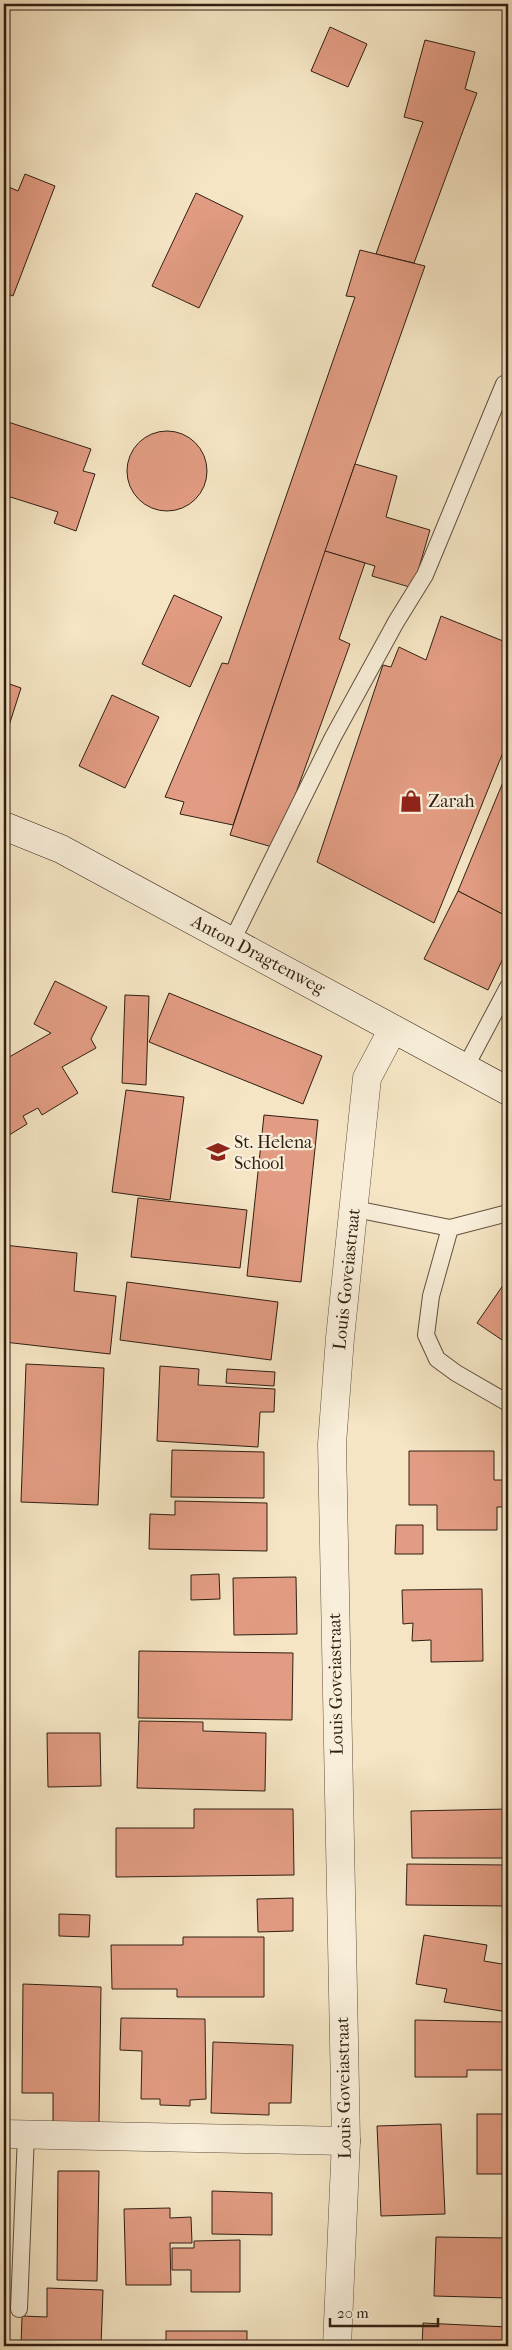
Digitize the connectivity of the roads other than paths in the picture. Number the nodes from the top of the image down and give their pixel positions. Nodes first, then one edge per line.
1 (504, 384) dead end
2 (4, 826) edge
3 (232, 941) junction
4 (508, 987) edge
5 (393, 1029) junction
6 (465, 1068) junction
7 (508, 1091) edge
8 (355, 1209) junction
9 (508, 1213) edge
10 (450, 1228) junction
11 (508, 1403) edge
12 (15, 2134) edge
13 (346, 2141) junction
14 (19, 2309) dead end
15 (337, 2346) edge

1 - 3 lane
2 - 3 street, Anton Dragtenweg
3 - 5 street, Anton Dragtenweg
4 - 6 lane
5 - 6 street, Anton Dragtenweg
5 - 8 street, Louis Goveiastraat
6 - 7 street, Anton Dragtenweg
8 - 10 lane
8 - 13 street, Louis Goveiastraat
9 - 10 lane
10 - 11 lane
12 - 13 street
12 - 14 lane
13 - 15 street, Louis Goveiastraat

